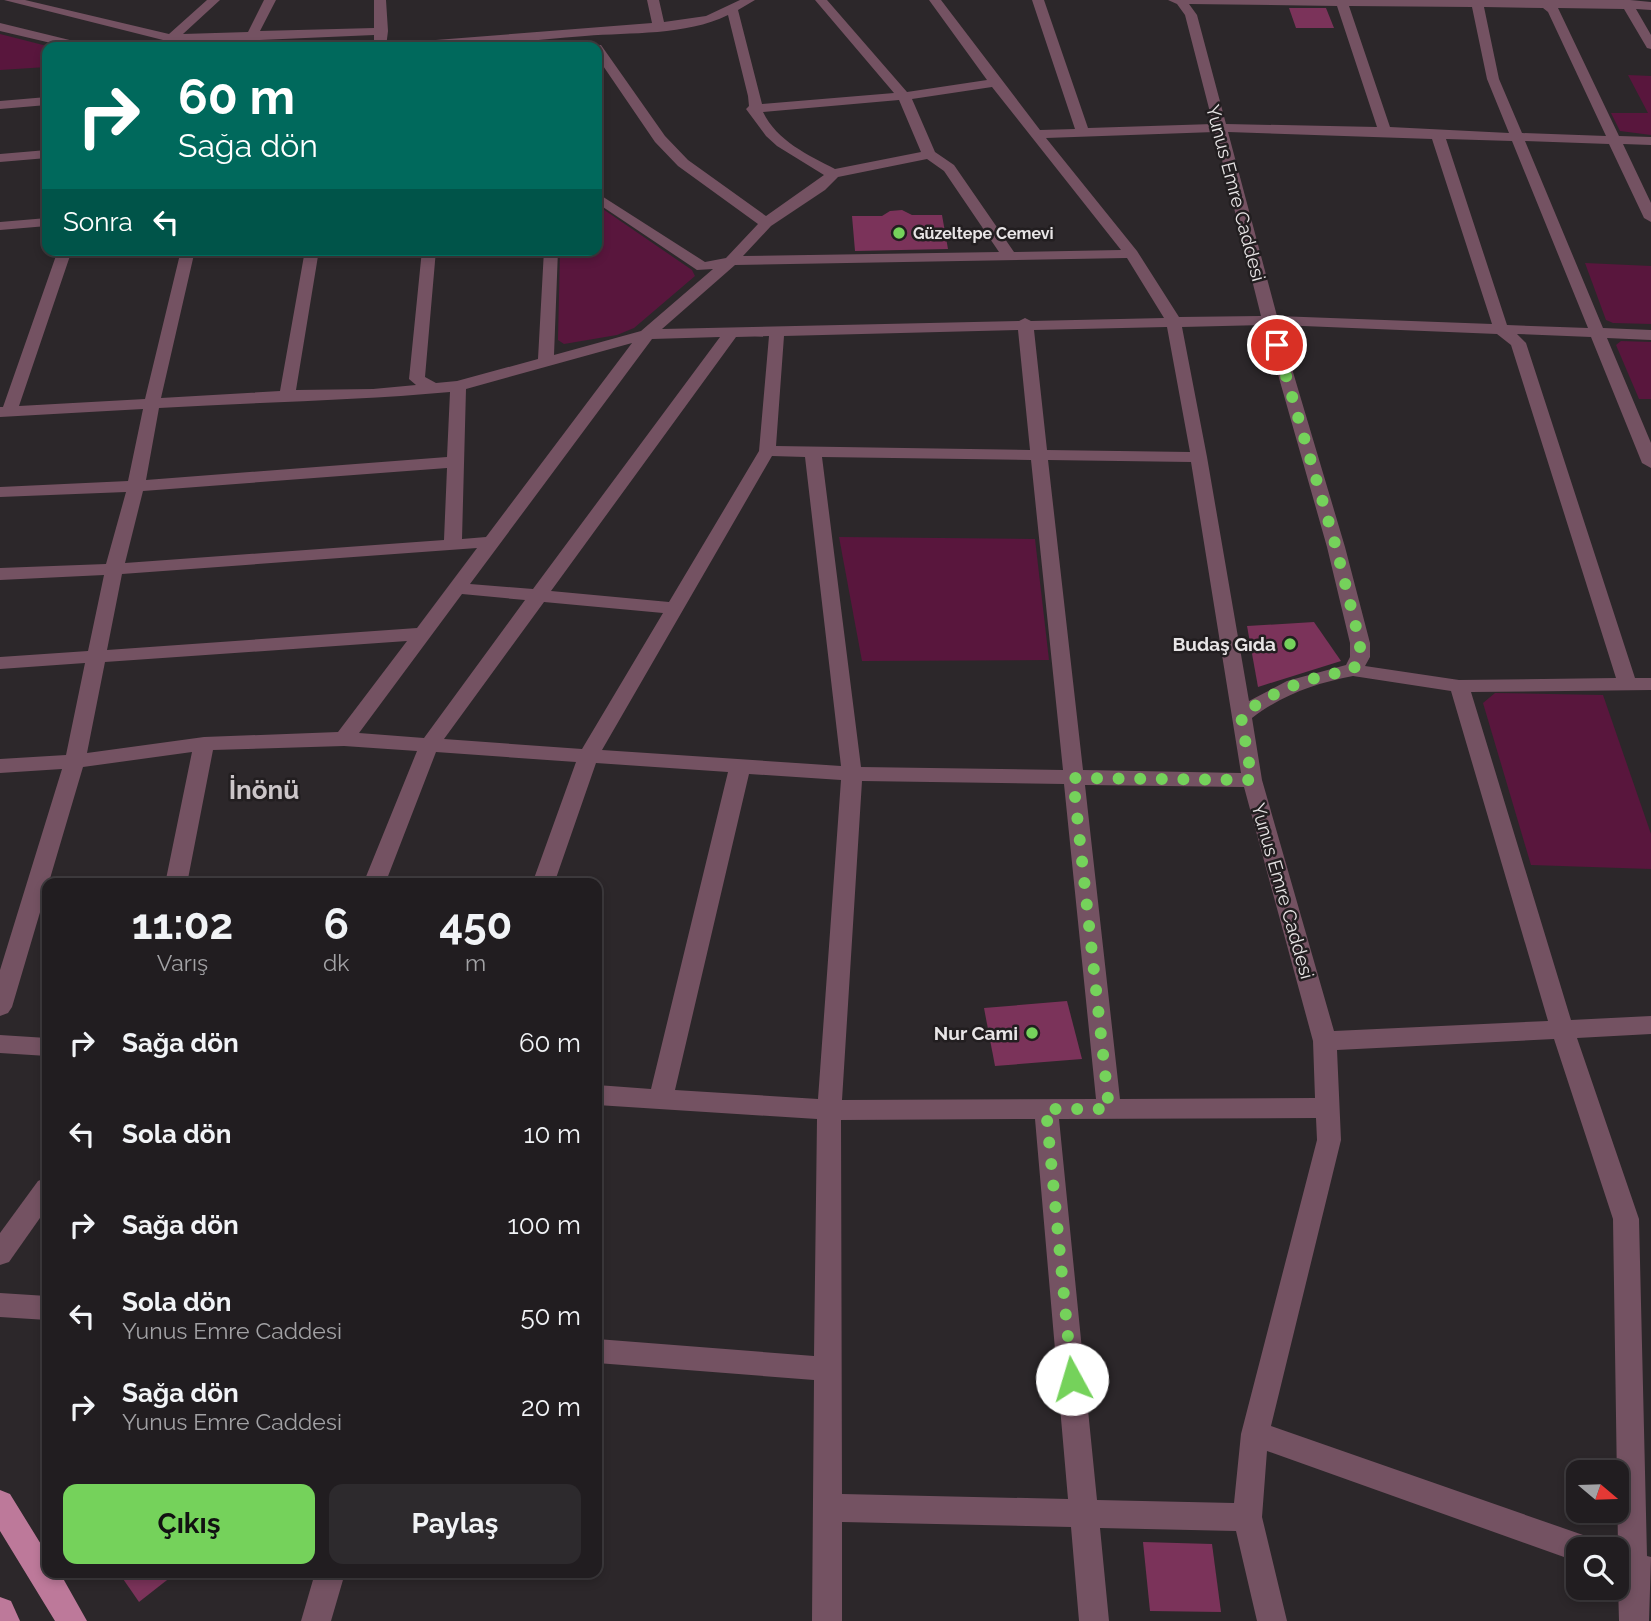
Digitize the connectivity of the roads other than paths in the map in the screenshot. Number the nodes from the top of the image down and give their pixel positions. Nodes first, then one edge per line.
1 (10, 0) edge
2 (213, 0) edge
3 (224, 0) edge
4 (270, 0) edge
5 (380, 0) edge
6 (653, 0) edge
7 (749, 0) edge
8 (821, 0) edge
9 (935, 0) edge
10 (1029, 0) edge
11 (1038, 0) edge
12 (1048, 0) edge
13 (1174, 0) edge
14 (1182, 0) edge
15 (1341, 1) edge
16 (1477, 2) junction
17 (1541, 2) edge
18 (1626, 3) edge
19 (1651, 6) edge
20 (732, 8) junction
21 (0, 27) edge
22 (659, 27) junction
23 (382, 31) junction
24 (586, 33) junction
25 (252, 35) junction
26 (172, 38) junction
27 (62, 42) edge
28 (167, 42) edge
29 (381, 42) edge
30 (503, 42) edge
31 (592, 42) edge
32 (1651, 45) edge
33 (602, 57) edge
34 (995, 83) junction
35 (904, 96) junction
36 (42, 101) edge
37 (0, 105) edge
38 (754, 109) junction
39 (1219, 128) junction
40 (1385, 131) junction
41 (1083, 132) junction
42 (1037, 134) junction
43 (1438, 135) junction
44 (1520, 138) junction
45 (1614, 139) junction
46 (1651, 141) edge
47 (42, 154) edge
48 (929, 155) junction
49 (0, 158) edge
50 (833, 174) junction
51 (602, 200) edge
52 (1651, 218) edge
53 (42, 222) edge
54 (766, 223) junction
55 (0, 226) edge
56 (1132, 254) junction
57 (63, 256) edge
58 (187, 256) edge
59 (312, 256) edge
60 (428, 256) edge
61 (551, 256) edge
62 (1010, 257) junction
63 (731, 261) junction
64 (1173, 320) junction
65 (1270, 320) junction
66 (1025, 323) junction
67 (777, 329) junction
68 (1501, 329) junction
69 (733, 330) junction
70 (1598, 333) junction
71 (647, 334) junction
72 (1651, 335) edge
73 (546, 363) junction
74 (458, 386) junction
75 (432, 388) junction
76 (287, 395) junction
77 (152, 402) junction
78 (4, 412) edge
79 (766, 451) junction
80 (813, 452) junction
81 (1039, 455) junction
82 (1199, 457) junction
83 (455, 463) junction
84 (1651, 463) edge
85 (136, 486) junction
86 (0, 492) edge
87 (492, 542) junction
88 (453, 543) junction
89 (114, 569) junction
90 (0, 574) edge
91 (457, 588) junction
92 (540, 595) junction
93 (675, 608) junction
94 (422, 634) junction
95 (97, 657) junction
96 (0, 663) edge
97 (1353, 670) junction
98 (1627, 683) junction
99 (1651, 684) edge
100 (1459, 686) junction
101 (1241, 716) junction
102 (344, 739) junction
103 (204, 744) junction
104 (429, 745) junction
105 (587, 756) junction
106 (75, 761) junction
107 (0, 766) edge
108 (740, 766) junction
109 (852, 774) junction
110 (1073, 778) junction
111 (1252, 780) junction
112 (177, 878) edge
113 (375, 878) edge
114 (545, 878) edge
115 (0, 1007) edge
116 (1651, 1024) edge
117 (1562, 1029) junction
118 (1325, 1041) junction
119 (0, 1044) edge
120 (42, 1048) edge
121 (602, 1095) edge
122 (661, 1099) junction
123 (1329, 1108) junction
124 (1046, 1109) junction
125 (1109, 1109) junction
126 (829, 1110) junction
127 (42, 1195) edge
128 (0, 1254) edge
129 (0, 1304) edge
130 (42, 1308) edge
131 (602, 1351) edge
132 (828, 1369) junction
133 (1255, 1434) junction
134 (0, 1504) edge
135 (827, 1508) junction
136 (1084, 1514) junction
137 (1247, 1517) junction
138 (1566, 1543) edge
139 (1634, 1566) edge
140 (42, 1572) edge
141 (46, 1578) edge
142 (329, 1578) edge
143 (0, 1612) edge
144 (5, 1621) edge
145 (72, 1621) edge
146 (316, 1621) edge
147 (827, 1621) edge
148 (1094, 1621) edge
149 (1272, 1621) edge
150 (1634, 1621) edge

1 - 26 street
2 - 3 street
2 - 26 street
4 - 25 street
5 - 23 street
6 - 22 street
7 - 20 street
8 - 35 street
9 - 34 street
10 - 11 street
11 - 12 street
11 - 41 street
13 - 14 street
14 - 15 street
14 - 39 street, Yunus Emre Caddesi
15 - 16 street
15 - 40 street
16 - 17 street
16 - 44 street
17 - 18 street
17 - 45 street
18 - 19 street
18 - 32 street
20 - 22 street
20 - 38 street
21 - 27 street
22 - 24 street
23 - 25 street
23 - 29 street
24 - 30 street
24 - 31 street
25 - 26 street
26 - 28 street
33 - 54 street
34 - 35 street
34 - 42 street
35 - 38 street
35 - 48 street
36 - 37 street
38 - 50 street
39 - 40 street
39 - 41 street
39 - 65 street, Yunus Emre Caddesi
40 - 43 street
41 - 42 street
42 - 56 street
43 - 44 street
43 - 68 street
44 - 45 street
44 - 70 street
45 - 46 street
45 - 52 street
47 - 49 street
48 - 50 street
48 - 62 street
50 - 54 street
51 - 63 street
53 - 55 street
54 - 63 street
56 - 62 street
56 - 64 street
57 - 78 street
58 - 77 street
59 - 76 street
60 - 75 street
61 - 73 street
62 - 63 street
63 - 71 street
64 - 65 street
64 - 66 street
64 - 82 street, Yunus Emre Caddesi
65 - 68 street
65 - 97 street, Yunus Emre Caddesi
66 - 67 street
66 - 81 street
67 - 69 street
67 - 79 street
68 - 70 street
68 - 98 street
69 - 71 street
69 - 92 street
70 - 72 street
70 - 84 street
71 - 73 street
71 - 87 street
73 - 74 street
74 - 75 street
74 - 83 street
75 - 76 street
76 - 77 street
77 - 78 street
77 - 85 street
79 - 80 street
79 - 93 street
80 - 81 street
80 - 109 street
81 - 82 street
81 - 110 street
82 - 101 street, Yunus Emre Caddesi
83 - 85 street
83 - 88 street
85 - 86 street
85 - 89 street
87 - 88 street
87 - 91 street
88 - 89 street
89 - 90 street
89 - 95 street
91 - 92 street
91 - 94 street
92 - 93 street
92 - 104 street
93 - 105 street
94 - 95 street
94 - 102 street
95 - 96 street
95 - 106 street
97 - 100 street
97 - 101 street
98 - 99 street
98 - 100 street
100 - 117 street
101 - 111 street, Yunus Emre Caddesi
102 - 103 street
102 - 104 street
103 - 106 street
103 - 112 street
104 - 105 street
104 - 113 street
105 - 108 street
105 - 114 street
106 - 107 street
106 - 115 street
108 - 109 street
108 - 122 street
109 - 110 street
109 - 126 street
110 - 111 street
110 - 125 street
111 - 118 street, Yunus Emre Caddesi
116 - 117 street
117 - 118 street
117 - 139 street
118 - 123 street, Yunus Emre Caddesi
119 - 120 street
121 - 122 street
122 - 126 street
123 - 125 street
123 - 133 street, Yunus Emre Caddesi
124 - 125 street
124 - 126 street
124 - 136 street
126 - 132 street
127 - 128 street
129 - 130 street
131 - 132 street
132 - 135 street
133 - 137 street, Yunus Emre Caddesi
133 - 138 street
134 - 140 main road
135 - 136 street
135 - 147 street
136 - 137 street
136 - 148 street
137 - 149 street, Yunus Emre Caddesi
139 - 150 street
141 - 145 main road
142 - 146 street
143 - 144 main road

